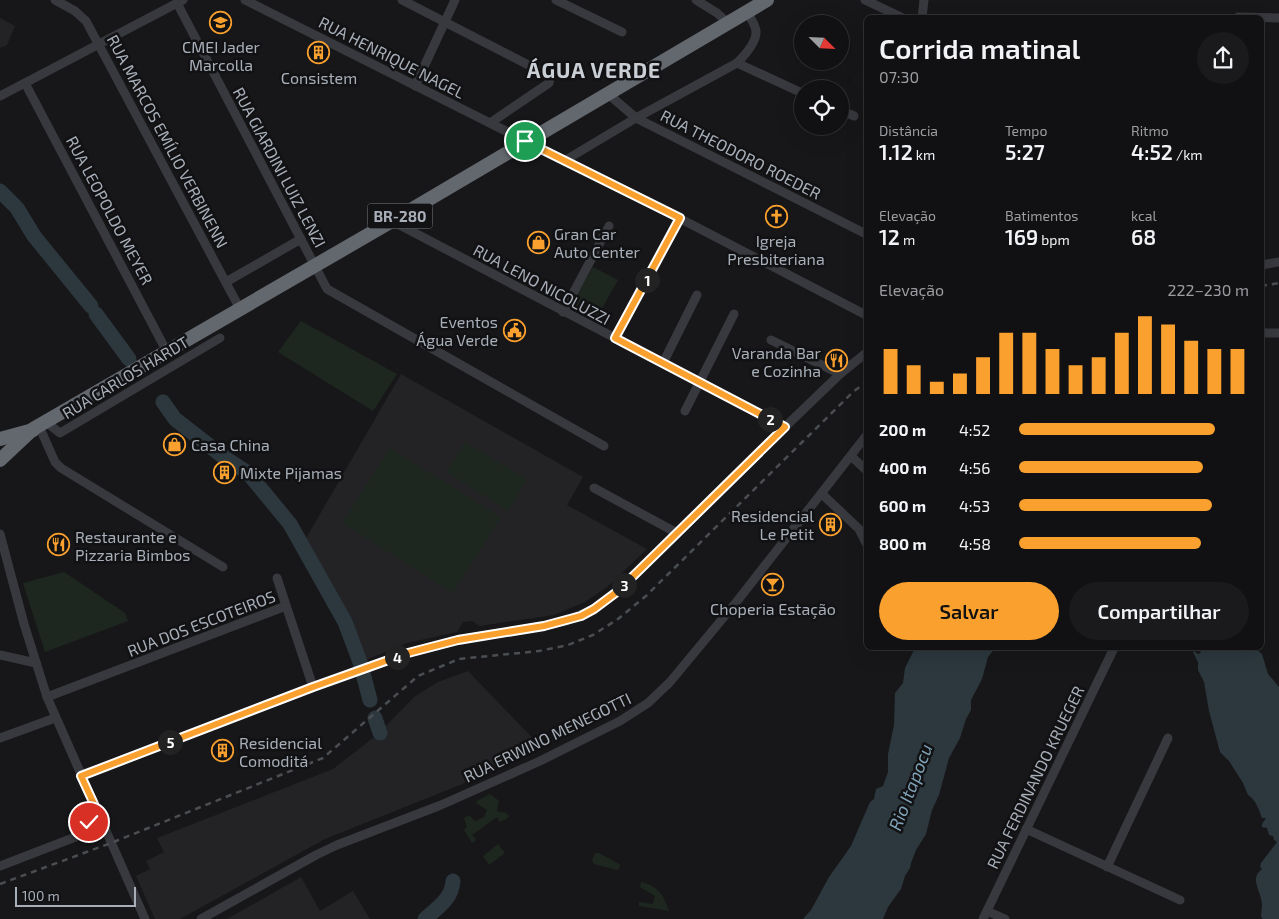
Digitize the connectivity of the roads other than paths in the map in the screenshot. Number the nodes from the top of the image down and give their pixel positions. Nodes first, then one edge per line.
1 (55, 0) edge
2 (245, 0) edge
3 (402, 0) edge
4 (455, 0) edge
5 (556, 0) edge
6 (696, 0) edge
7 (767, 0) edge
8 (865, 0) edge
9 (924, 0) edge
10 (180, 2) edge
11 (259, 3) edge
12 (747, 12) junction
13 (897, 15) edge
14 (922, 15) edge
15 (1264, 18) edge
16 (1279, 18) edge
17 (445, 22) junction
18 (727, 22) junction
19 (622, 32) dead end
20 (99, 44) junction
21 (737, 62) junction
22 (25, 83) junction
23 (415, 86) junction
24 (794, 89) edge
25 (607, 93) junction
26 (0, 96) edge
27 (849, 114) edge
28 (854, 116) dead end
29 (636, 118) junction
30 (490, 123) junction
31 (525, 141) junction
32 (564, 161) junction
33 (680, 218) junction
34 (392, 221) junction
35 (608, 226) dead end
36 (864, 233) edge
37 (301, 239) junction
38 (1279, 262) edge
39 (1264, 264) edge
40 (314, 266) junction
41 (226, 282) junction
42 (698, 295) dead end
43 (240, 309) junction
44 (563, 312) junction
45 (734, 314) dead end
46 (864, 314) edge
47 (1264, 333) edge
48 (1279, 333) edge
49 (220, 338) dead end
50 (615, 338) junction
51 (771, 340) dead end
52 (167, 352) junction
53 (864, 355) edge
54 (662, 363) junction
55 (840, 374) junction
56 (700, 382) junction
57 (686, 411) dead end
58 (39, 426) junction
59 (785, 427) junction
60 (0, 439) edge
61 (864, 439) edge
62 (604, 446) dead end
63 (851, 456) junction
64 (0, 460) edge
65 (864, 468) edge
66 (594, 488) dead end
67 (822, 494) junction
68 (677, 533) junction
69 (0, 534) edge
70 (864, 539) edge
71 (223, 567) dead end
72 (277, 578) dead end
73 (286, 606) junction
74 (1113, 650) edge
75 (0, 655) edge
76 (36, 663) junction
77 (313, 687) junction
78 (47, 698) junction
79 (55, 718) junction
80 (0, 738) edge
81 (1168, 738) dead end
82 (81, 776) junction
83 (94, 804) junction
84 (104, 826) junction
85 (1026, 829) junction
86 (80, 836) junction
87 (0, 866) edge
88 (1108, 867) junction
89 (1180, 900) dead end
90 (985, 915) edge
91 (145, 919) edge
92 (201, 919) edge
93 (1005, 919) edge

1 - 20 street, RUA MARCOS EMÍLIO VERBINENN
2 - 11 street, RUA HENRIQUE NAGEL
3 - 17 street
4 - 17 street
5 - 19 street
6 - 18 street
7 - 12 highway, BR-280
8 - 13 street
9 - 14 street
10 - 20 street
10 - 37 street, RUA GIARDINI LUIZ LENZI
11 - 23 street, RUA HENRIQUE NAGEL
12 - 18 highway, BR-280
12 - 21 street
15 - 16 street
17 - 23 street
17 - 30 street
18 - 25 highway, BR-280
20 - 22 street
20 - 41 street, RUA MARCOS EMÍLIO VERBINENN
21 - 24 street
21 - 29 street
22 - 26 street
22 - 52 street, RUA LEOPOLDO MEYER
23 - 30 street, RUA HENRIQUE NAGEL
25 - 29 street, RUA THEODORO ROEDER
25 - 31 highway, BR-280
27 - 28 street
29 - 32 street
29 - 36 street, RUA THEODORO ROEDER
30 - 31 street, RUA HENRIQUE NAGEL
31 - 32 street, RUA HENRIQUE NAGEL
31 - 34 highway, BR-280
32 - 33 street, RUA HENRIQUE NAGEL
33 - 46 street, RUA HENRIQUE NAGEL
33 - 50 street
34 - 40 highway, BR-280
34 - 44 street, RUA LENO NICOLUZZI
35 - 44 street
37 - 40 street, RUA GIARDINI LUIZ LENZI
37 - 41 street
38 - 39 street
40 - 43 highway, BR-280
40 - 62 street, RUA GIARDINI LUIZ LENZI
41 - 43 street, RUA MARCOS EMÍLIO VERBINENN
42 - 54 street
43 - 52 highway, BR-280
44 - 50 street, RUA LENO NICOLUZZI
45 - 56 street
47 - 48 street
49 - 58 street, RUA CARLOS HARDT
50 - 54 street, RUA LENO NICOLUZZI
51 - 55 street
52 - 58 highway, BR-280
53 - 55 street
54 - 56 street, RUA LENO NICOLUZZI
55 - 59 street
56 - 57 street
56 - 59 street, RUA LENO NICOLUZZI
58 - 60 highway, BR-280
58 - 64 highway, BR-280
58 - 71 street
59 - 68 street
61 - 63 street, RUA ERWINO MENEGOTTI
63 - 65 street
63 - 67 street, RUA ERWINO MENEGOTTI
66 - 68 street
67 - 70 street
67 - 92 street, RUA ERWINO MENEGOTTI
68 - 77 street
69 - 76 street
72 - 73 street
73 - 77 street, RUA DOS ESCOTEIROS
73 - 78 street, RUA DOS ESCOTEIROS
74 - 85 street, RUA FERDINANDO KRUEGER
75 - 76 street
76 - 78 street
77 - 82 street
78 - 79 street
79 - 80 street
79 - 82 street
81 - 88 street
82 - 83 street
83 - 84 street
83 - 86 street
84 - 86 street
84 - 91 street
85 - 88 street
85 - 90 street, RUA FERDINANDO KRUEGER
86 - 87 street
88 - 89 street
90 - 93 street

